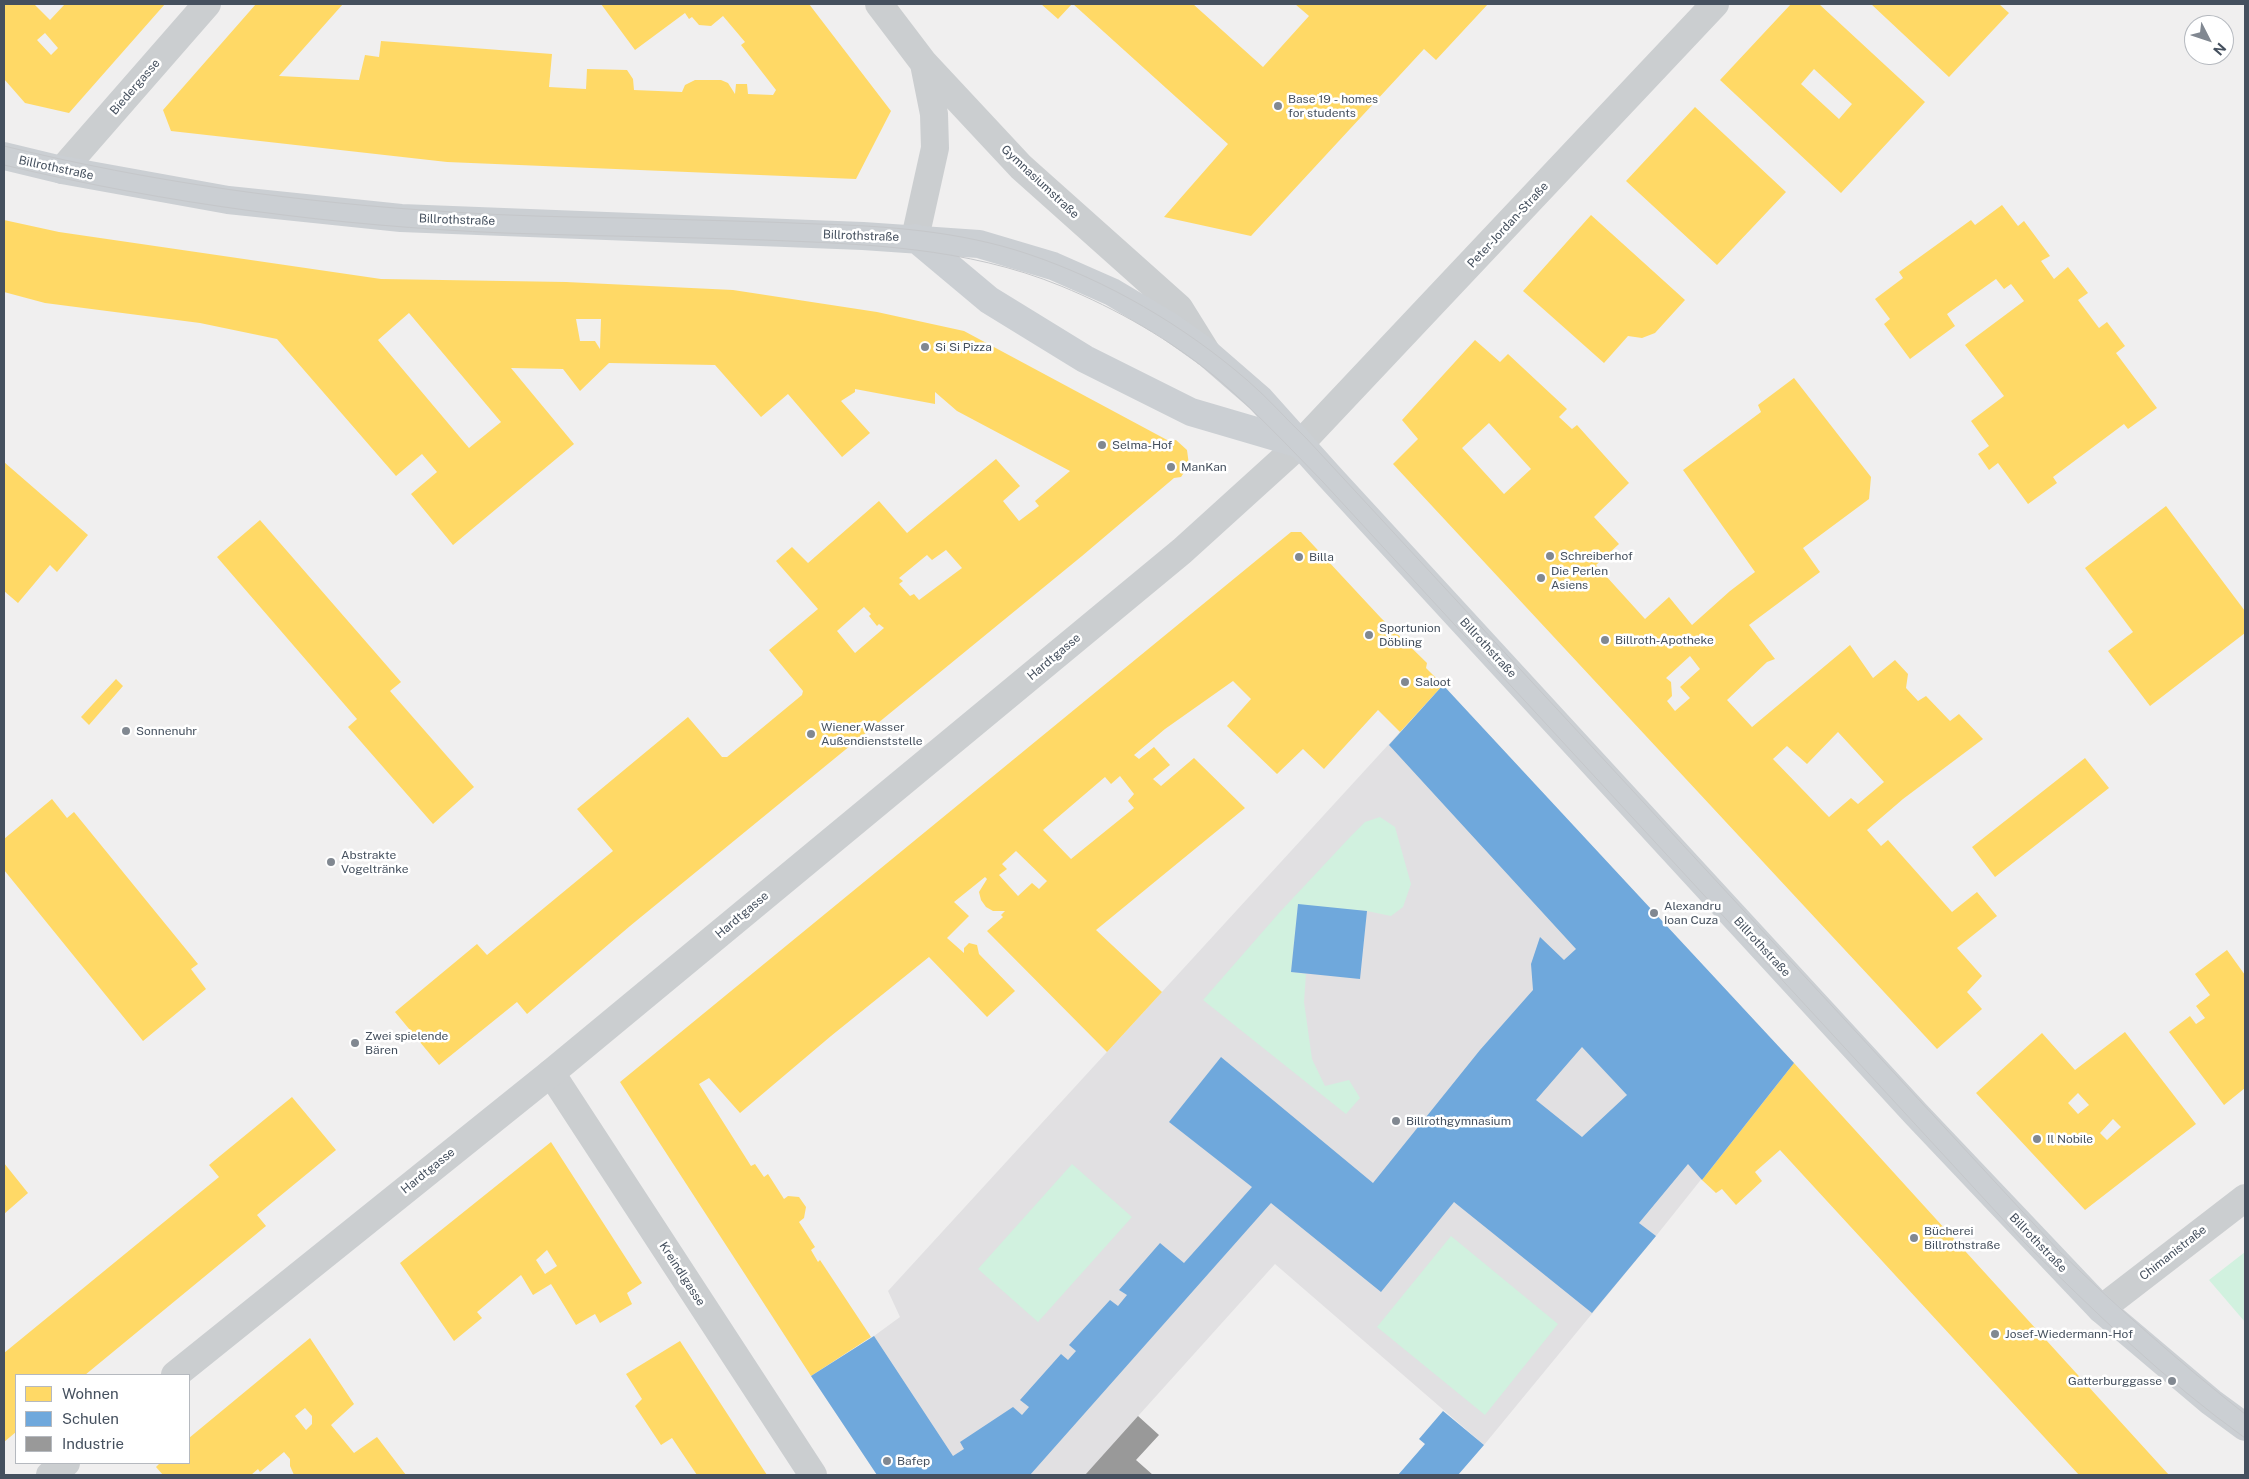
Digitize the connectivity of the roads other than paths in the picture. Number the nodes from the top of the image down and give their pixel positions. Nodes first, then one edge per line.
1 (207, 4) edge
2 (879, 4) edge
3 (1715, 4) edge
4 (923, 62) junction
5 (4, 156) edge
6 (62, 170) junction
7 (915, 238) junction
8 (1207, 353) junction
9 (1300, 444) junction
10 (551, 1073) junction
11 (2245, 1198) edge
12 (2101, 1309) junction
13 (176, 1374) edge
14 (2245, 1427) edge
15 (65, 1464) edge
16 (50, 1475) edge
17 (813, 1475) edge

1 - 6 street, Biedergasse
2 - 4 street, Gymnasiumstraße
3 - 9 street, Peter-Jordan-Straße
4 - 7 street, Billrothstraße
4 - 8 street, Gymnasiumstraße
5 - 6 main road, Billrothstraße
6 - 7 main road, Billrothstraße
7 - 8 main road, Billrothstraße
7 - 9 main road, Billrothstraße
8 - 9 main road, Billrothstraße
9 - 10 street, Hardtgasse
9 - 12 main road, Billrothstraße
10 - 13 street, Hardtgasse
10 - 17 street, Kreindlgasse
11 - 12 street, Chimanistraße
12 - 14 main road, Billrothstraße
15 - 16 street

